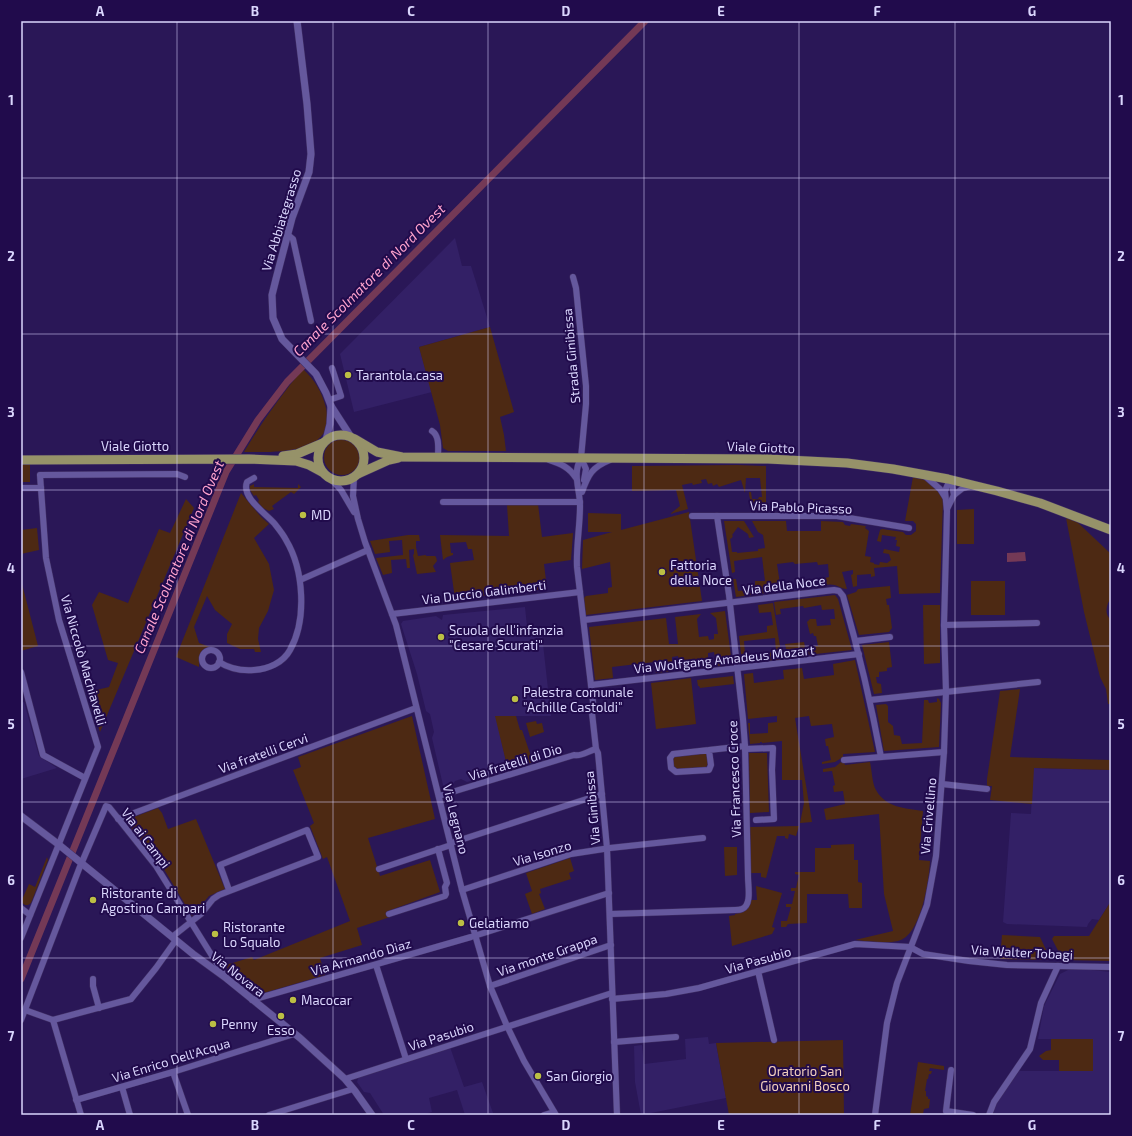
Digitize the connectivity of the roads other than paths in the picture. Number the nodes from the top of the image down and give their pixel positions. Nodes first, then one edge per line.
1 (296, 21) edge
2 (288, 235) junction
3 (573, 277) dead end
4 (311, 321) dead end
5 (332, 368) dead end
6 (330, 403) junction
7 (432, 431) dead end
8 (353, 438) junction
9 (324, 442) junction
10 (402, 457) junction
11 (438, 458) junction
12 (542, 458) junction
13 (581, 458) junction
14 (615, 458) junction
15 (249, 459) junction
16 (21, 460) edge
17 (322, 472) junction
18 (924, 475) junction
19 (356, 476) junction
20 (185, 477) dead end
21 (254, 478) dead end
22 (330, 478) junction
23 (576, 478) junction
24 (952, 480) junction
25 (972, 485) junction
26 (21, 488) edge
27 (41, 488) junction
28 (582, 492) junction
29 (954, 495) junction
30 (946, 498) junction
31 (443, 502) dead end
32 (580, 502) junction
33 (947, 510) junction
34 (692, 516) dead end
35 (717, 516) junction
36 (358, 519) junction
37 (909, 528) dead end
38 (1111, 530) edge
39 (368, 550) junction
40 (300, 580) junction
41 (580, 592) junction
42 (730, 602) junction
43 (392, 614) junction
44 (584, 620) junction
45 (1037, 623) dead end
46 (944, 625) junction
47 (890, 637) dead end
48 (856, 641) junction
49 (859, 654) junction
50 (219, 662) dead end
51 (737, 669) junction
52 (21, 672) edge
53 (1038, 682) dead end
54 (591, 685) junction
55 (946, 692) junction
56 (870, 700) junction
57 (416, 708) junction
58 (745, 747) junction
59 (596, 749) junction
60 (709, 750) junction
61 (944, 752) junction
62 (881, 757) junction
63 (844, 760) dead end
64 (85, 778) junction
65 (942, 784) junction
66 (987, 789) dead end
67 (602, 794) junction
68 (439, 796) junction
69 (22, 818) edge
70 (118, 819) junction
71 (756, 820) dead end
72 (703, 838) dead end
73 (451, 844) junction
74 (60, 846) junction
75 (607, 848) junction
76 (438, 849) junction
77 (81, 862) junction
78 (379, 869) dead end
79 (229, 890) junction
80 (462, 890) junction
81 (609, 893) junction
82 (21, 908) edge
83 (389, 914) dead end
84 (610, 914) junction
85 (30, 915) junction
86 (191, 923) junction
87 (476, 936) junction
88 (21, 938) edge
89 (174, 938) junction
90 (611, 945) junction
91 (910, 948) junction
92 (376, 965) junction
93 (1058, 966) junction
94 (1111, 966) edge
95 (758, 971) junction
96 (226, 978) junction
97 (93, 979) dead end
98 (490, 986) junction
99 (612, 996) junction
100 (252, 1000) junction
101 (99, 1008) junction
102 (25, 1010) junction
103 (21, 1020) edge
104 (53, 1020) junction
105 (507, 1026) junction
106 (294, 1034) junction
107 (676, 1037) dead end
108 (774, 1040) dead end
109 (614, 1042) junction
110 (406, 1059) junction
111 (952, 1070) dead end
112 (173, 1072) junction
113 (345, 1079) junction
114 (122, 1087) junction
115 (353, 1089) junction
116 (76, 1100) junction
117 (283, 1113) edge
118 (555, 1114) edge
119 (81, 1115) edge
120 (130, 1115) edge
121 (188, 1115) edge
122 (269, 1115) edge
123 (372, 1115) edge
124 (544, 1115) edge
125 (617, 1115) edge
126 (875, 1115) edge
127 (973, 1115) edge
128 (989, 1115) edge

1 - 2 street, Via Abbiategrasso
2 - 4 street
2 - 6 street, Via Abbiategrasso
3 - 13 street, Strada Ginibissa
5 - 6 street
6 - 8 street, Via Abbiategrasso
6 - 9 street
7 - 11 street
8 - 9 main road, Viale Giotto
8 - 10 main road, Viale Giotto
8 - 19 main road
9 - 15 main road, Viale Giotto
9 - 17 main road
10 - 11 main road, Viale Giotto
10 - 19 main road, Viale Giotto
11 - 12 main road, Viale Giotto
12 - 13 main road, Viale Giotto
12 - 23 street
13 - 14 main road, Viale Giotto
13 - 23 street, Via Ginibissa
13 - 28 street, Via Ginibissa
14 - 18 main road, Viale Giotto
14 - 28 street, Via Ginibissa
15 - 16 main road, Viale Giotto
15 - 17 main road, Viale Giotto
17 - 22 main road, Viale Giotto
18 - 24 main road, Viale Giotto
18 - 30 street
19 - 22 main road, Viale Giotto
19 - 36 street, Via Legnano
20 - 27 street, Via Niccolò Machiavelli
21 - 40 street
22 - 36 street, Via Legnano
23 - 32 street, Via Ginibissa
24 - 25 main road, Viale Giotto
24 - 29 street
24 - 30 street, Via Crivellino
25 - 29 street
25 - 38 main road, Viale Giotto
26 - 27 street
27 - 64 street, Via Niccolò Machiavelli
28 - 32 street, Via Ginibissa
29 - 33 street, Via Crivellino
30 - 33 street, Via Crivellino
31 - 32 street
32 - 41 street, Via Ginibissa
33 - 46 street, Via Crivellino
34 - 35 street, Via Pablo Picasso
35 - 37 street, Via Pablo Picasso
35 - 42 street, Via Francesco Croce
36 - 39 street, Via Legnano
39 - 40 street
39 - 43 street, Via Legnano
40 - 50 street
41 - 43 street, Via Duccio Galimberti
41 - 44 street, Via Ginibissa
42 - 44 street, Via della Noce
42 - 48 street, Via della Noce
42 - 51 street, Via Francesco Croce
43 - 57 street, Via Legnano
44 - 54 street, Via Ginibissa
45 - 46 street
46 - 55 street, Via Crivellino
47 - 48 street
48 - 49 street, Via della Noce
49 - 51 street, Via Wolfgang Amadeus Mozart
49 - 56 street, Via della Noce
51 - 54 street, Via Wolfgang Amadeus Mozart
51 - 58 street, Via Francesco Croce
52 - 64 street
53 - 55 street
54 - 59 street, Via Ginibissa
55 - 56 street
55 - 61 street, Via Crivellino
56 - 62 street, Via della Noce
57 - 68 street, Via Legnano
57 - 70 street, Via fratelli Cervi
58 - 60 street
58 - 71 street
58 - 84 street, Via Francesco Croce
59 - 67 street, Via Ginibissa
59 - 68 street, Via fratelli di Dio
60 - 60 street
61 - 62 street
61 - 65 street, Via Crivellino
62 - 63 street
64 - 74 street, Via Niccolò Machiavelli
65 - 66 street
65 - 91 street, Via Crivellino
67 - 73 street
67 - 75 street, Via Ginibissa
68 - 73 street, Via Legnano
69 - 74 street, Via Novara
70 - 77 street, Via ai Campi
70 - 86 street, Via ai Campi
72 - 75 street, Via Isonzo
73 - 76 street
73 - 80 street, Via Legnano
74 - 77 street, Via Novara
74 - 85 street, Via Niccolò Machiavelli
75 - 80 street, Via Isonzo
75 - 81 street, Via Ginibissa
76 - 78 street
76 - 83 street
77 - 89 street, Via Novara
77 - 102 street
79 - 79 street
79 - 86 street
80 - 87 street, Via Legnano
81 - 84 street, Via Ginibissa
81 - 87 street, Via Armando Diaz
82 - 85 street
84 - 90 street, Via Ginibissa
85 - 88 street, Via Niccolò Machiavelli
86 - 89 street
86 - 96 street, Via ai Campi
87 - 92 street, Via Armando Diaz
87 - 98 street, Via Legnano
89 - 96 street, Via Novara
89 - 101 street
90 - 98 street, Via monte Grappa
90 - 99 street, Via Ginibissa
91 - 93 street, Via Walter Tobagi
91 - 95 street, Via Pasubio
91 - 126 street, Via Crivellino
92 - 100 street, Via Armando Diaz
92 - 110 street
93 - 94 street, Via Walter Tobagi
93 - 128 street
95 - 99 street, Via Pasubio
95 - 108 street
96 - 100 street, Via Novara
97 - 101 street
98 - 105 street, Via Legnano
99 - 105 street, Via Pasubio
99 - 109 street, Via Ginibissa
100 - 106 street, Via Novara
101 - 104 street
102 - 103 street
102 - 104 street
104 - 116 street
105 - 110 street, Via Pasubio
105 - 118 street, Via Legnano
106 - 112 street, Via Enrico Dell'Acqua
106 - 113 street, Via Novara
107 - 109 street
109 - 125 street, Via Ginibissa
110 - 113 street, Via Pasubio
111 - 127 street
112 - 114 street, Via Enrico Dell'Acqua
112 - 121 street
113 - 115 street, Via Novara
114 - 116 street, Via Enrico Dell'Acqua
114 - 120 street
115 - 117 street
115 - 123 street, Via Novara
116 - 119 street
117 - 122 street
118 - 124 street

